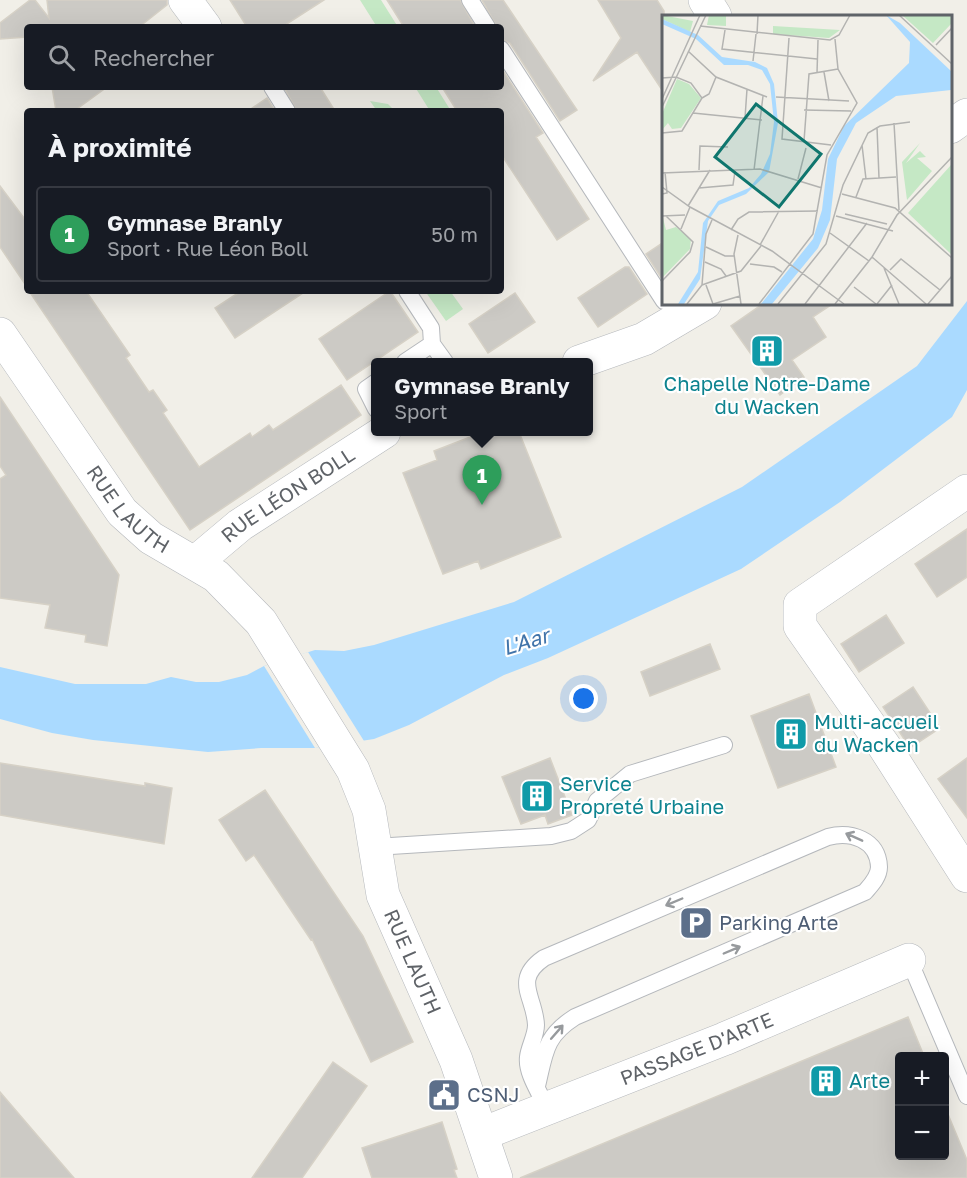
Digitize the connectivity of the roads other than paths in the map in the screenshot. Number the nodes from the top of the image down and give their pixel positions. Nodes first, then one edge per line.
1 (185, 0) edge
2 (470, 0) edge
3 (203, 24) edge
4 (485, 24) edge
5 (504, 54) edge
6 (274, 90) edge
7 (285, 108) edge
8 (967, 115) edge
9 (952, 126) edge
10 (409, 294) edge
11 (662, 297) edge
12 (698, 304) edge
13 (669, 308) edge
14 (432, 344) junction
15 (6, 356) edge
16 (412, 358) edge
17 (442, 358) edge
18 (593, 358) edge
19 (371, 385) edge
20 (371, 400) edge
21 (377, 436) edge
22 (967, 491) edge
23 (196, 562) junction
24 (724, 745) dead end
25 (375, 846) junction
26 (966, 871) edge
27 (909, 960) joint
28 (967, 1096) edge
29 (542, 1098) junction
30 (482, 1134) junction
31 (496, 1178) edge

1 - 3 street
2 - 4 lane
5 - 11 lane
6 - 7 lane
8 - 9 street
10 - 14 lane
12 - 13 street
13 - 18 street
14 - 16 lane
14 - 17 lane
15 - 23 street, RUE LAUTH
19 - 20 lane
21 - 23 street, RUE LÉON BOLL
22 - 26 street
23 - 25 street, RUE LAUTH
24 - 25 lane
25 - 30 street, RUE LAUTH
27 - 28 lane
27 - 29 street, PASSAGE D'ARTE
29 -> 29 lane
29 - 30 street, PASSAGE D'ARTE
30 - 31 street, RUE LAUTH

